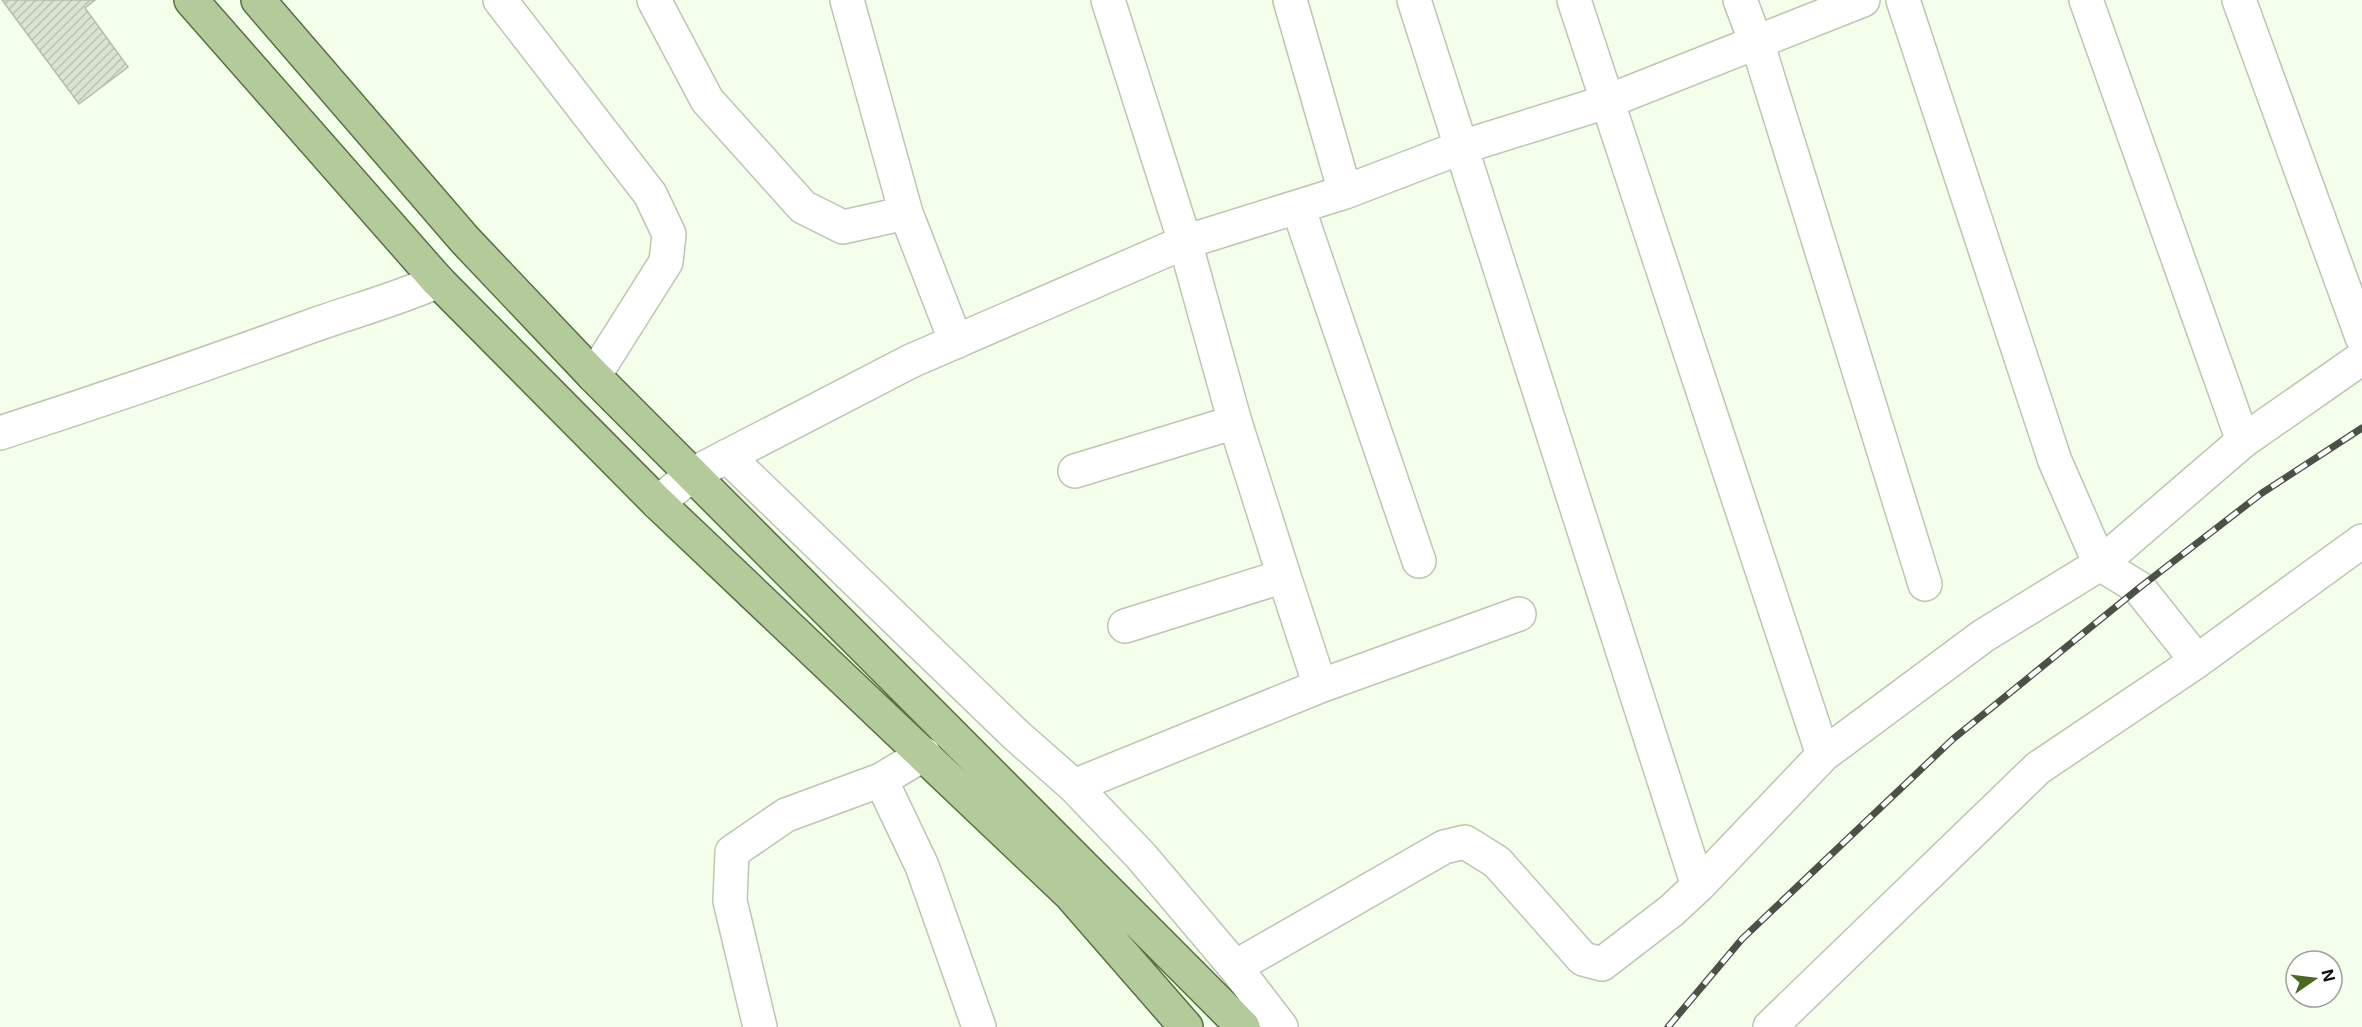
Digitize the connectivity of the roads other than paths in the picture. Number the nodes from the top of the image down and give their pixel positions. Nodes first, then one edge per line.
1 (191, 0) edge
2 (258, 0) edge
3 (500, 0) edge
4 (654, 0) edge
5 (848, 0) edge
6 (1108, 0) edge
7 (1290, 0) edge
8 (1414, 0) edge
9 (1574, 0) edge
10 (1740, 0) edge
11 (1863, 0) edge
12 (1903, 0) edge
13 (2086, 0) edge
14 (2239, 0) edge
15 (1755, 42) junction
16 (1606, 102) junction
17 (1462, 147) junction
18 (1345, 192) junction
19 (1298, 207) junction
20 (906, 213) junction
21 (1185, 242) junction
22 (438, 281) junction
23 (2362, 337) edge
24 (957, 342) junction
25 (2362, 358) edge
26 (594, 376) junction
27 (1235, 422) junction
28 (0, 433) edge
29 (2243, 441) junction
30 (727, 456) junction
31 (1075, 471) dead end
32 (691, 475) junction
33 (658, 502) junction
34 (2362, 541) edge
35 (1419, 561) dead end
36 (2100, 564) junction
37 (1284, 576) junction
38 (1925, 584) dead end
39 (1520, 614) dead end
40 (1125, 626) dead end
41 (2197, 661) junction
42 (1320, 686) junction
43 (924, 754) junction
44 (1823, 755) junction
45 (881, 780) junction
46 (1074, 786) junction
47 (1698, 886) junction
48 (1235, 967) junction
49 (760, 1027) edge
50 (979, 1027) edge
51 (1186, 1027) edge
52 (1243, 1027) edge
53 (1281, 1027) edge
54 (1770, 1027) edge

1 - 22 main road
2 - 26 main road
3 - 26 street
4 - 20 street
5 - 20 street
6 - 21 street
7 - 18 street
8 - 17 street
9 - 16 street
10 - 15 street
11 - 15 street
12 - 36 street
13 - 29 street
14 - 23 street
15 - 16 street
15 - 38 street
16 - 17 street
16 - 44 street
17 - 18 street
17 - 47 street
18 - 19 street
19 - 21 street
19 - 35 street
20 - 24 street
21 - 24 street
21 - 27 street
22 - 28 street
22 - 33 main road
24 - 30 street
25 - 29 street
26 - 32 main road
27 - 31 street
27 - 37 street
29 - 36 street
30 - 32 street
30 - 46 street
32 - 33 street
32 - 52 main road
33 - 43 main road
34 - 41 street
36 - 41 street
36 - 44 street
37 - 40 street
37 - 42 street
39 - 42 street
41 - 54 street
42 - 46 street
43 - 45 street
43 - 51 main road
44 - 47 street
45 - 49 street
45 - 50 street
46 - 48 street
47 - 48 street
48 - 53 street

